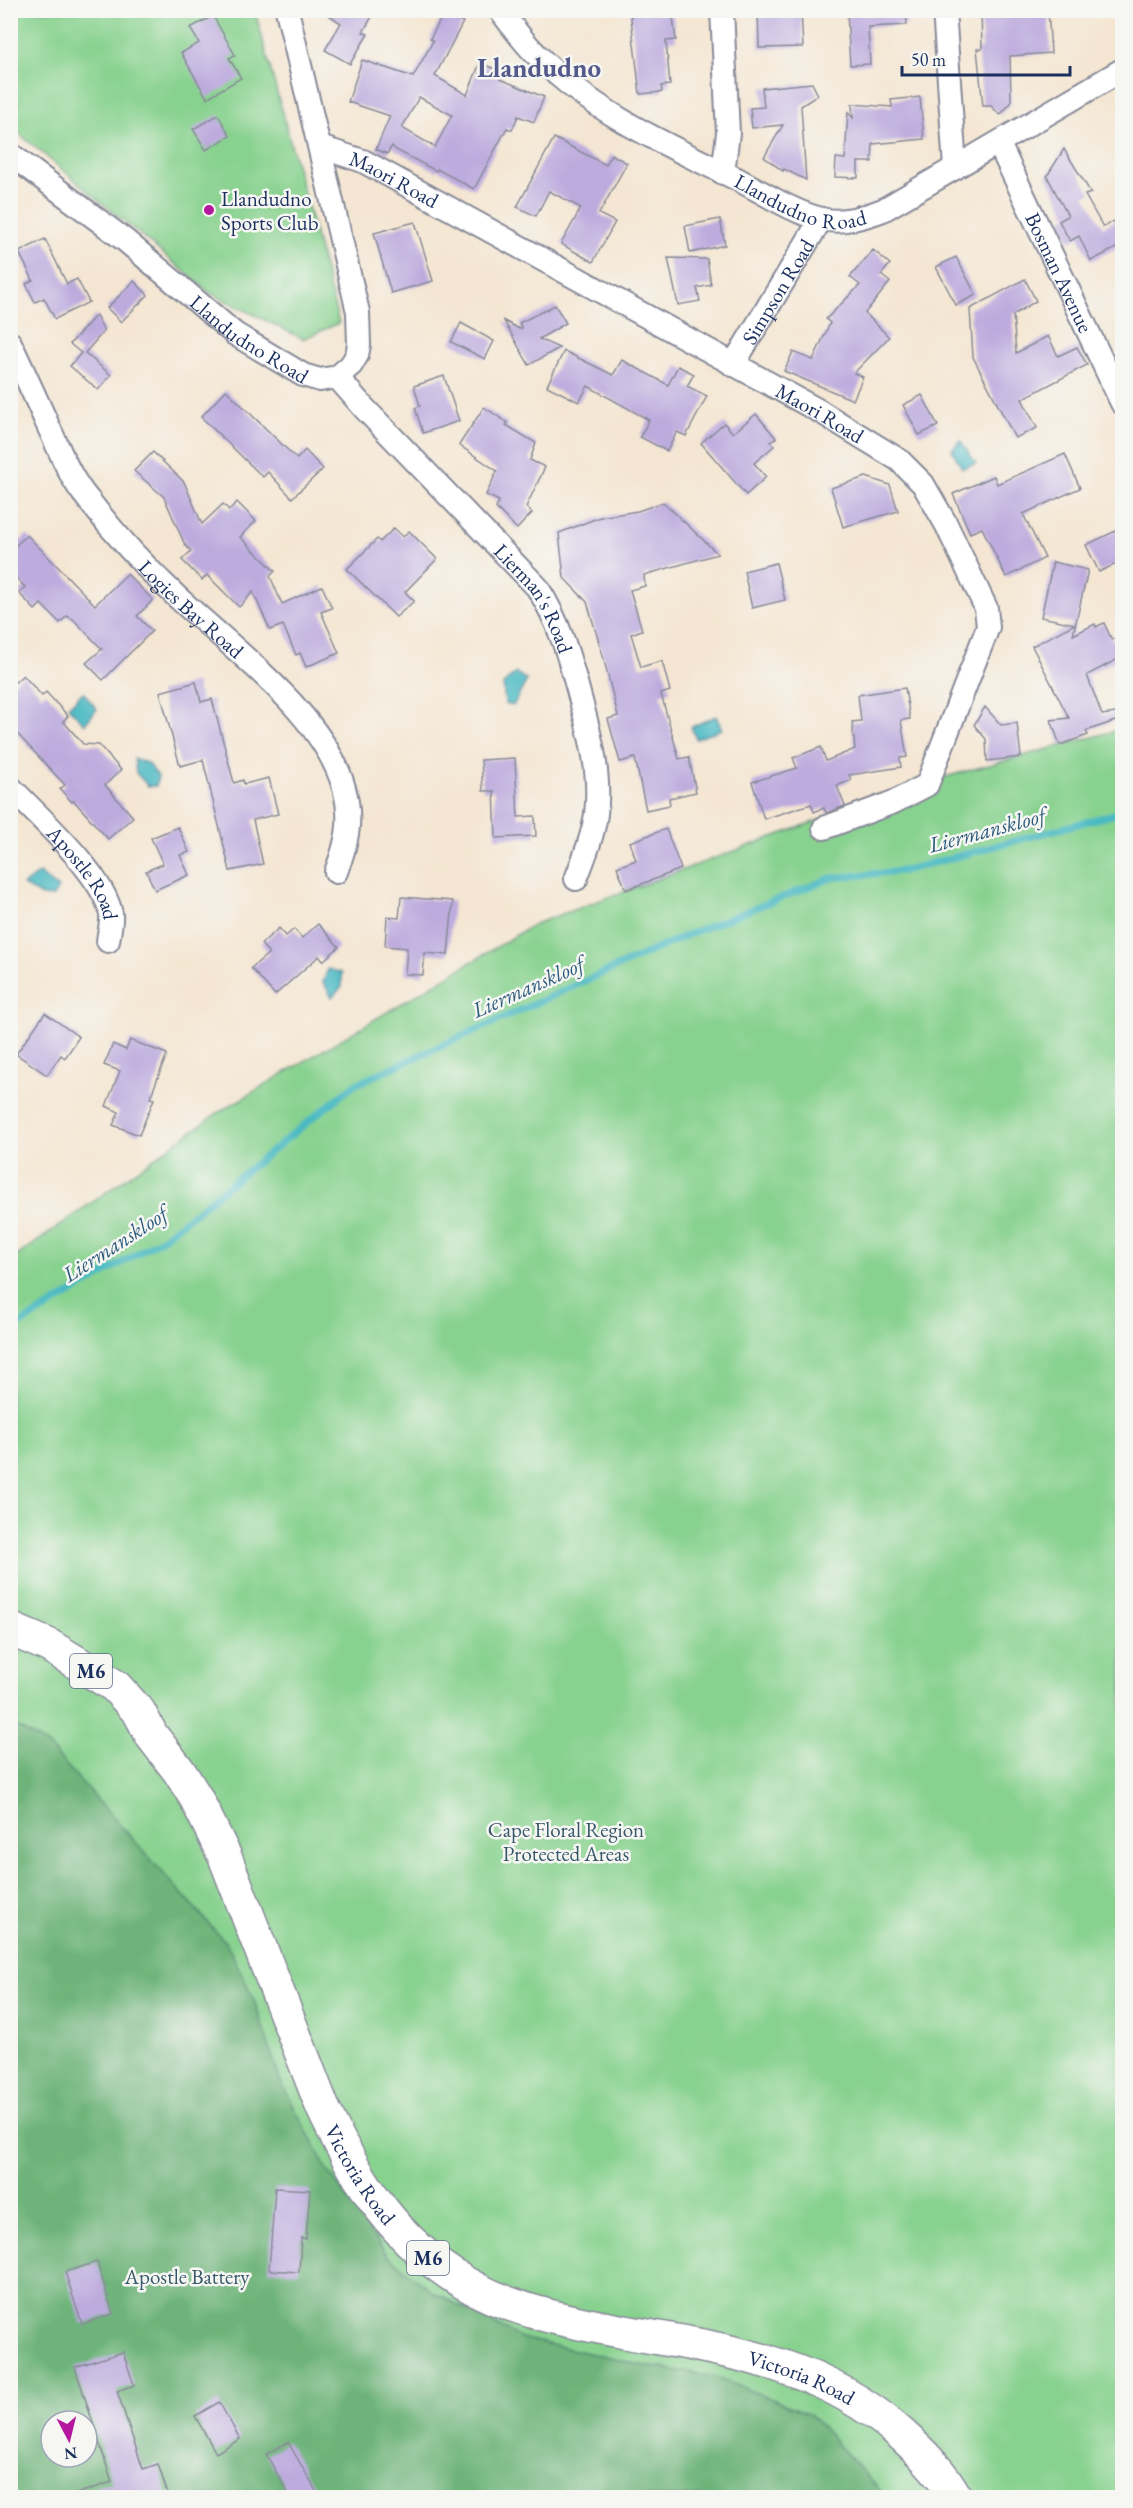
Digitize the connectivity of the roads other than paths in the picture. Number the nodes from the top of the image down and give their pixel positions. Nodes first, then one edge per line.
1 (286, 10) edge
2 (500, 10) edge
3 (722, 10) edge
4 (944, 10) edge
5 (1122, 70) edge
6 (999, 144) junction
7 (320, 147) junction
8 (10, 154) edge
9 (955, 168) junction
10 (723, 173) junction
11 (820, 219) junction
12 (10, 343) edge
13 (733, 365) junction
14 (337, 377) junction
15 (1122, 402) edge
16 (10, 787) edge
17 (824, 828) dead end
18 (336, 872) dead end
19 (576, 879) dead end
20 (108, 941) dead end
21 (10, 1629) edge
22 (10, 1652) edge
23 (152, 1736) junction
24 (956, 2498) edge

1 - 7 street, Llandudno Road
2 - 10 street, Llandudno Road
3 - 10 street
4 - 9 street
5 - 6 street, Llandudno Road
6 - 9 street, Llandudno Road
6 - 15 street, Bosman Avenue
7 - 13 street, Maori Road
7 - 14 street, Llandudno Road
8 - 14 street, Llandudno Road
9 - 11 street, Llandudno Road
10 - 11 street, Llandudno Road
11 - 13 street, Simpson Road
12 - 18 street, Logies Bay Road
13 - 17 street, Maori Road
14 - 19 street, Lierman's Road
16 - 20 street, Apostle Road
21 - 23 main road, Victoria Road / M6
22 - 23 main road, Victoria Road / M6
23 - 24 main road, Victoria Road / M6

